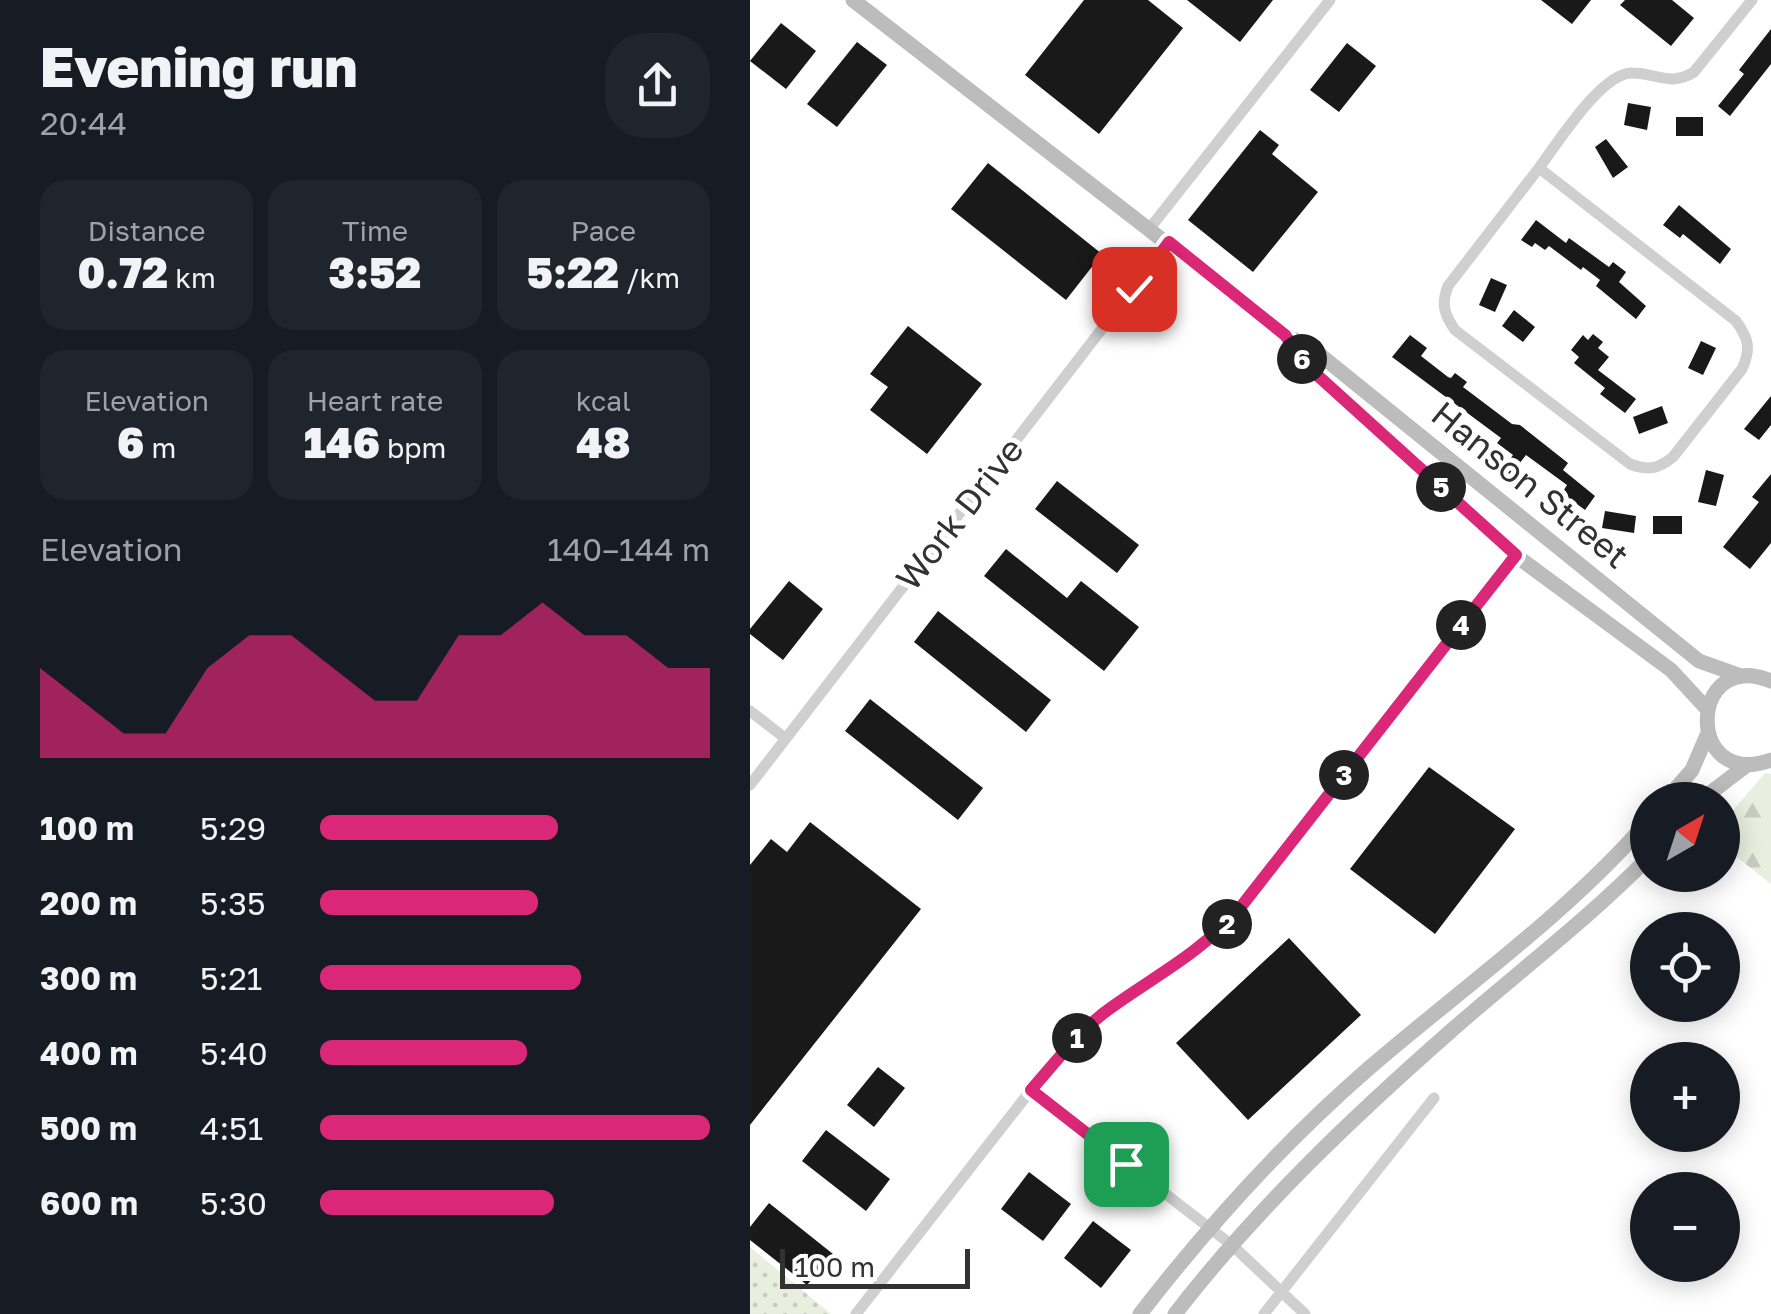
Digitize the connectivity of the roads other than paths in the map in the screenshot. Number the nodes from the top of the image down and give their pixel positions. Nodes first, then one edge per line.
1 (853, 0) edge
2 (1330, 0) edge
3 (1752, 0) edge
4 (1539, 168) junction
5 (1150, 228) junction
6 (1169, 242) junction
7 (1285, 335) junction
8 (1516, 555) junction
9 (1771, 664) edge
10 (1745, 676) junction
11 (1771, 680) edge
12 (1707, 708) junction
13 (750, 711) edge
14 (1708, 733) junction
15 (785, 738) junction
16 (1762, 764) edge
17 (1682, 782) edge
18 (1732, 782) edge
19 (750, 785) edge
20 (1630, 839) edge
21 (1630, 876) edge
22 (1031, 1090) junction
23 (1434, 1098) dead end
24 (1210, 1228) junction
25 (1233, 1246) junction
26 (1282, 1292) junction
27 (856, 1314) edge
28 (1140, 1314) edge
29 (1175, 1314) edge
30 (1264, 1314) edge
31 (1305, 1314) edge

1 - 5 street, Hanson Street
2 - 5 street
3 - 4 street
4 - 4 street
5 - 6 street, Hanson Street
6 - 7 street, Hanson Street
6 - 15 street, Work Drive
7 - 8 street, Hanson Street
7 - 10 street, Hanson Street
8 - 12 street, Hanson Street
8 - 22 street
9 - 10 street
10 - 11 street, Hanson Street
10 - 12 street
12 - 14 street
13 - 15 street
14 - 16 street
14 - 17 street
15 - 19 street, Work Drive
16 - 18 street
20 - 24 street
21 - 25 street
22 - 24 street
22 - 27 street
23 - 26 street
24 - 25 street
24 - 28 street
25 - 26 street
25 - 29 street
26 - 30 street
26 - 31 street

